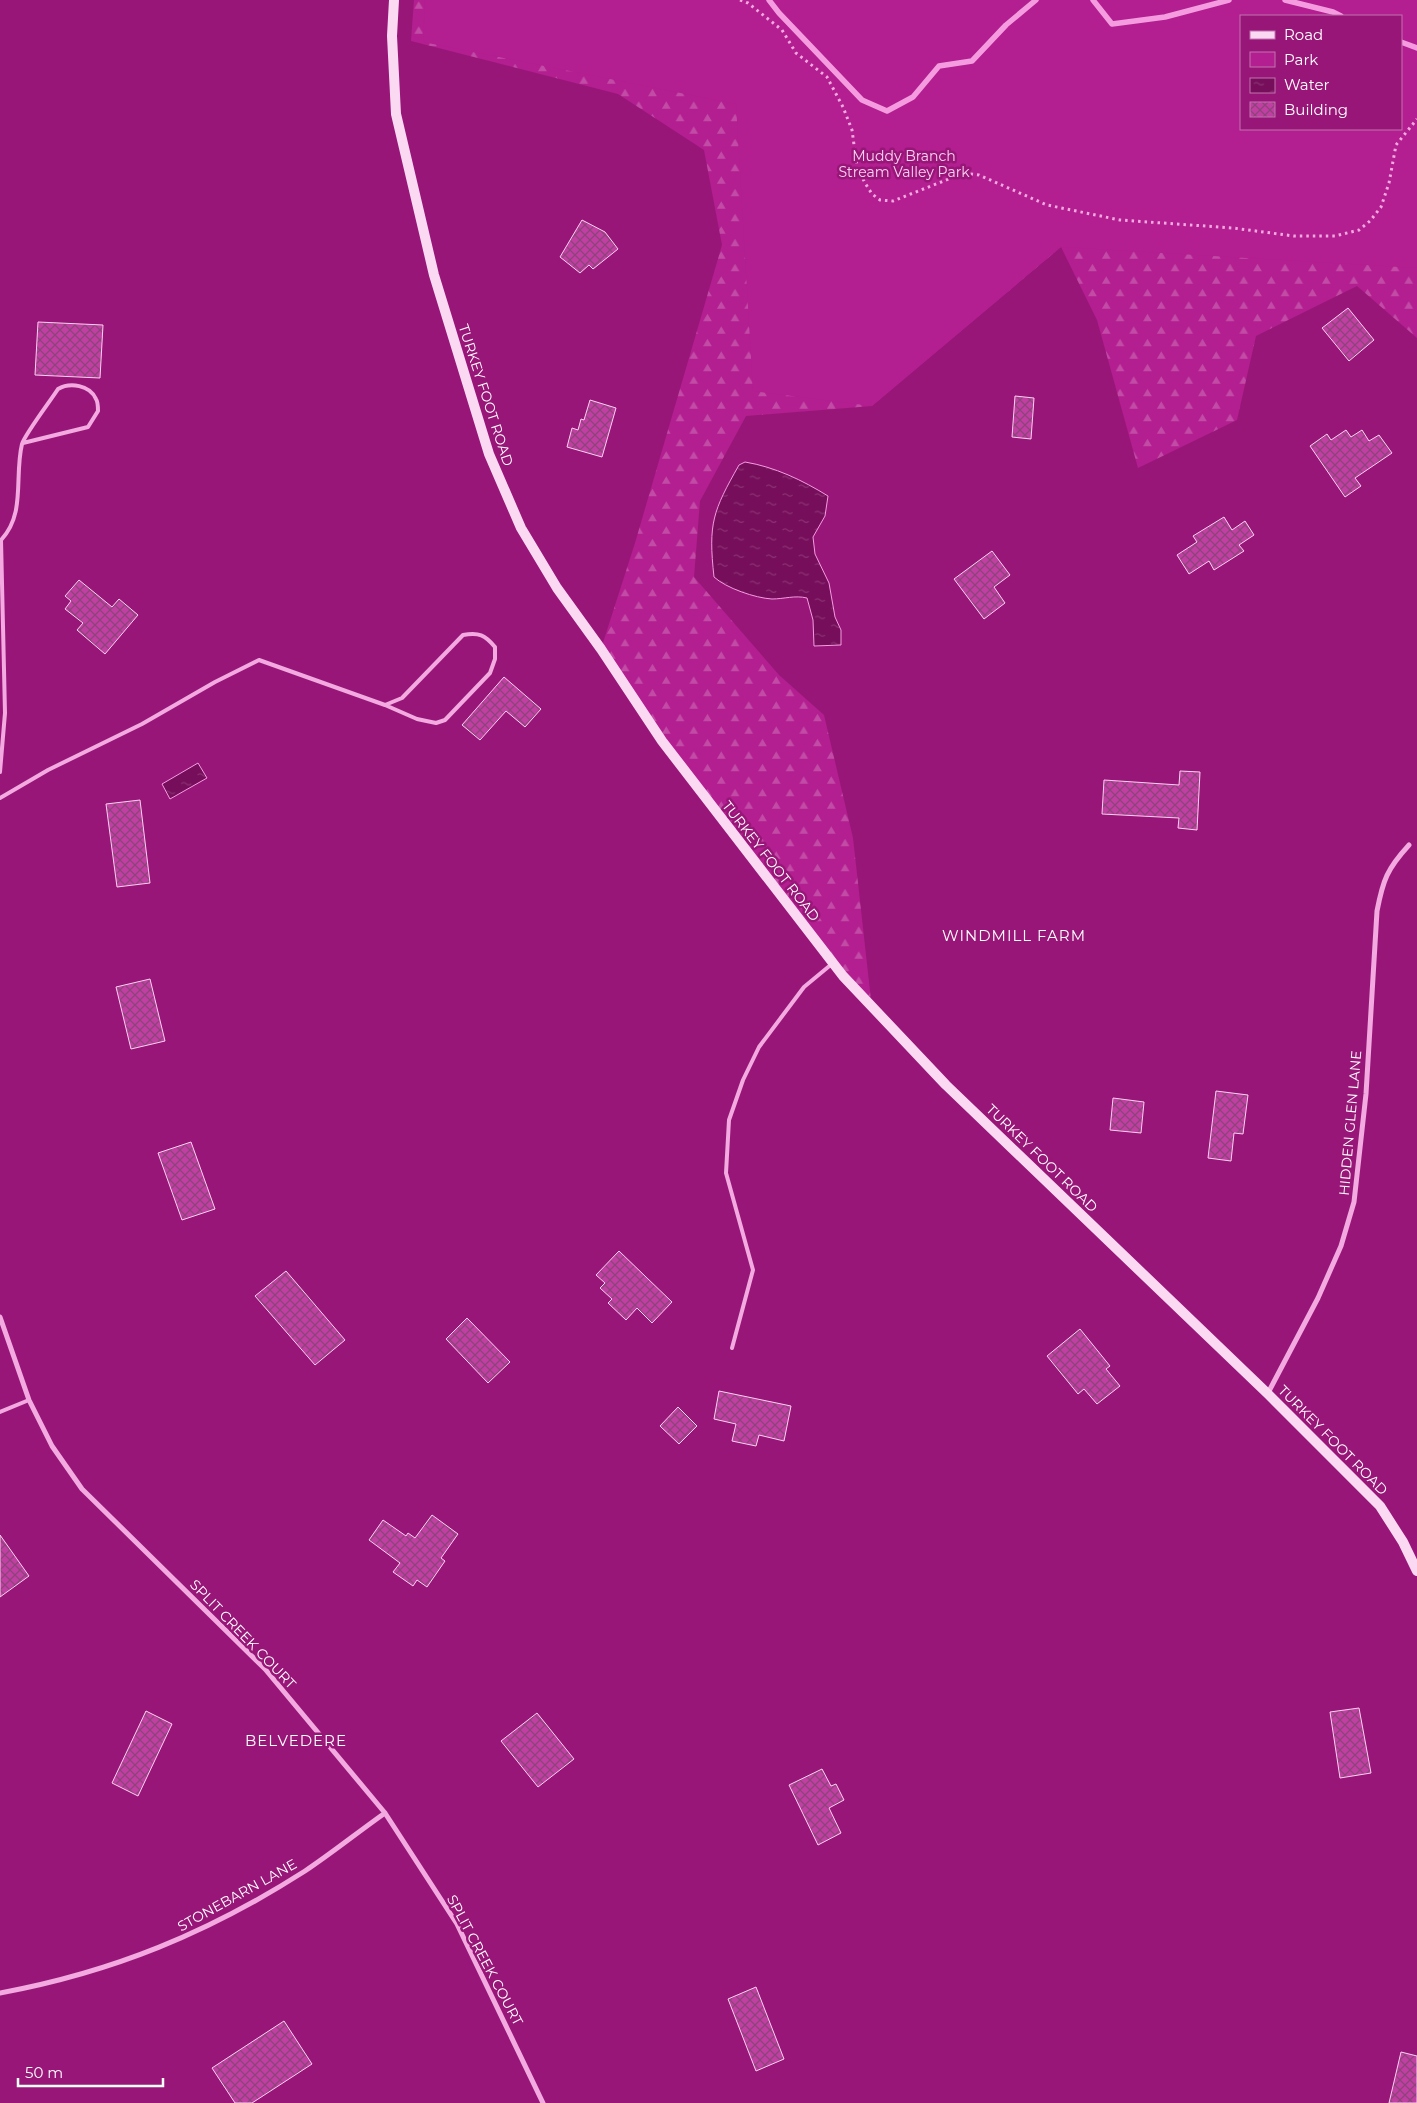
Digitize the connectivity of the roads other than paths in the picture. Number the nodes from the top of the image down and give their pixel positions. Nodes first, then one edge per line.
1 (394, 0) edge
2 (22, 443) junction
3 (385, 705) junction
4 (0, 772) edge
5 (0, 798) edge
6 (1409, 845) dead end
7 (833, 963) junction
8 (0, 1317) edge
9 (732, 1348) dead end
10 (1268, 1394) junction
11 (29, 1400) junction
12 (0, 1412) edge
13 (1417, 1571) edge
14 (385, 1813) junction
15 (0, 1993) edge
16 (543, 2103) edge

1 - 7 street, TURKEY FOOT ROAD
2 - 2 lane
2 - 4 lane
3 - 3 lane
3 - 5 lane
6 - 10 street, HIDDEN GLEN LANE
7 - 9 lane
7 - 10 street, TURKEY FOOT ROAD
8 - 11 street, SPLIT CREEK COURT
10 - 13 street, TURKEY FOOT ROAD
11 - 12 lane
11 - 14 street, SPLIT CREEK COURT
14 - 15 street, STONEBARN LANE
14 - 16 street, SPLIT CREEK COURT

